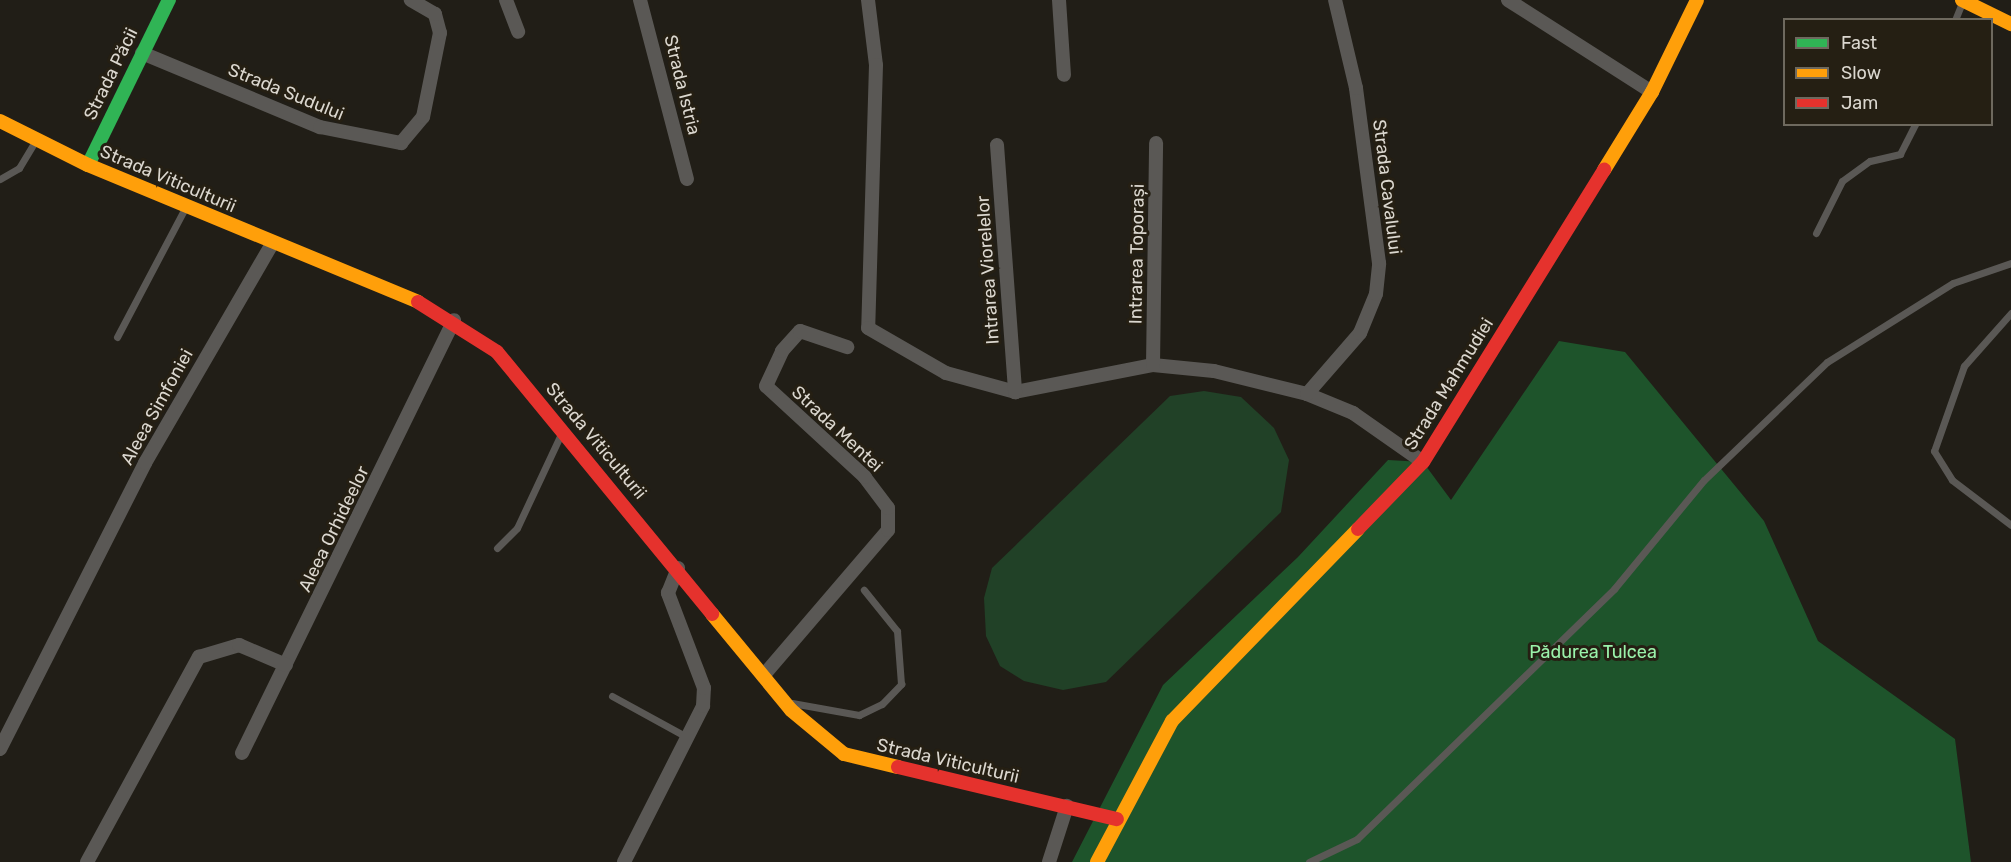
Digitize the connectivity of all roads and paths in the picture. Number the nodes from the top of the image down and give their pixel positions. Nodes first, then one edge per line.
1 (169, 0) edge
2 (411, 0) edge
3 (506, 0) edge
4 (640, 0) edge
5 (868, 0) edge
6 (1059, 0) edge
7 (1335, 0) edge
8 (1508, 0) edge
9 (1697, 0) edge
10 (1963, 0) edge
11 (1956, 18) edge
12 (2011, 24) edge
13 (518, 32) dead end
14 (142, 53) junction
15 (1064, 75) dead end
16 (1652, 92) junction
17 (0, 122) edge
18 (1914, 126) edge
19 (35, 141) junction
20 (1156, 142) dead end
21 (997, 145) dead end
22 (88, 165) junction
23 (0, 179) edge
24 (687, 179) dead end
25 (186, 206) junction
26 (1816, 233) dead end
27 (273, 242) junction
28 (2011, 263) edge
29 (2011, 313) edge
30 (454, 320) junction
31 (117, 337) dead end
32 (847, 347) dead end
33 (1153, 365) junction
34 (1015, 392) junction
35 (1307, 394) junction
36 (563, 428) junction
37 (1423, 462) junction
38 (2011, 525) edge
39 (497, 548) dead end
40 (678, 568) junction
41 (864, 590) dead end
42 (286, 665) junction
43 (763, 676) junction
44 (612, 696) dead end
45 (784, 701) junction
46 (687, 737) junction
47 (0, 749) edge
48 (243, 753) dead end
49 (1067, 806) junction
50 (1117, 819) junction
51 (87, 862) edge
52 (624, 862) edge
53 (1050, 862) edge
54 (1097, 862) edge
55 (1309, 862) edge

1 - 14 main road, Strada Păcii
2 - 14 street, Strada Sudului
3 - 13 street
4 - 24 street, Strada Istria
5 - 34 street
6 - 15 street
7 - 35 street, Strada Cavalului
8 - 16 street
9 - 16 main road, Strada Mahmudiei
10 - 11 lane
10 - 12 main road
14 - 22 main road, Strada Păcii
16 - 37 main road, Strada Mahmudiei
17 - 19 main road, Strada Viticulturii
18 - 26 lane
19 - 22 main road, Strada Viticulturii
19 - 23 lane
20 - 33 street, Intrarea Toporași
21 - 34 street, Intrarea Viorelelor
22 - 25 main road, Strada Viticulturii
25 - 27 main road, Strada Viticulturii
25 - 31 lane
27 - 30 main road, Strada Viticulturii
27 - 47 street, Aleea Simfoniei
28 - 55 lane
29 - 38 lane
30 - 36 main road, Strada Viticulturii
30 - 42 street, Aleea Orhideelor
32 - 43 street, Strada Mentei
33 - 34 street
33 - 35 street
35 - 37 street
36 - 39 lane
36 - 40 main road, Strada Viticulturii
37 - 50 main road, Strada Mahmudiei
40 - 43 main road, Strada Viticulturii
40 - 46 street
41 - 45 lane
42 - 48 street, Aleea Orhideelor
42 - 51 street
43 - 45 main road, Strada Viticulturii
44 - 46 lane
45 - 49 main road, Strada Viticulturii
46 - 52 street
49 - 50 main road, Strada Viticulturii
49 - 53 street
50 - 54 main road, Strada Mahmudiei

